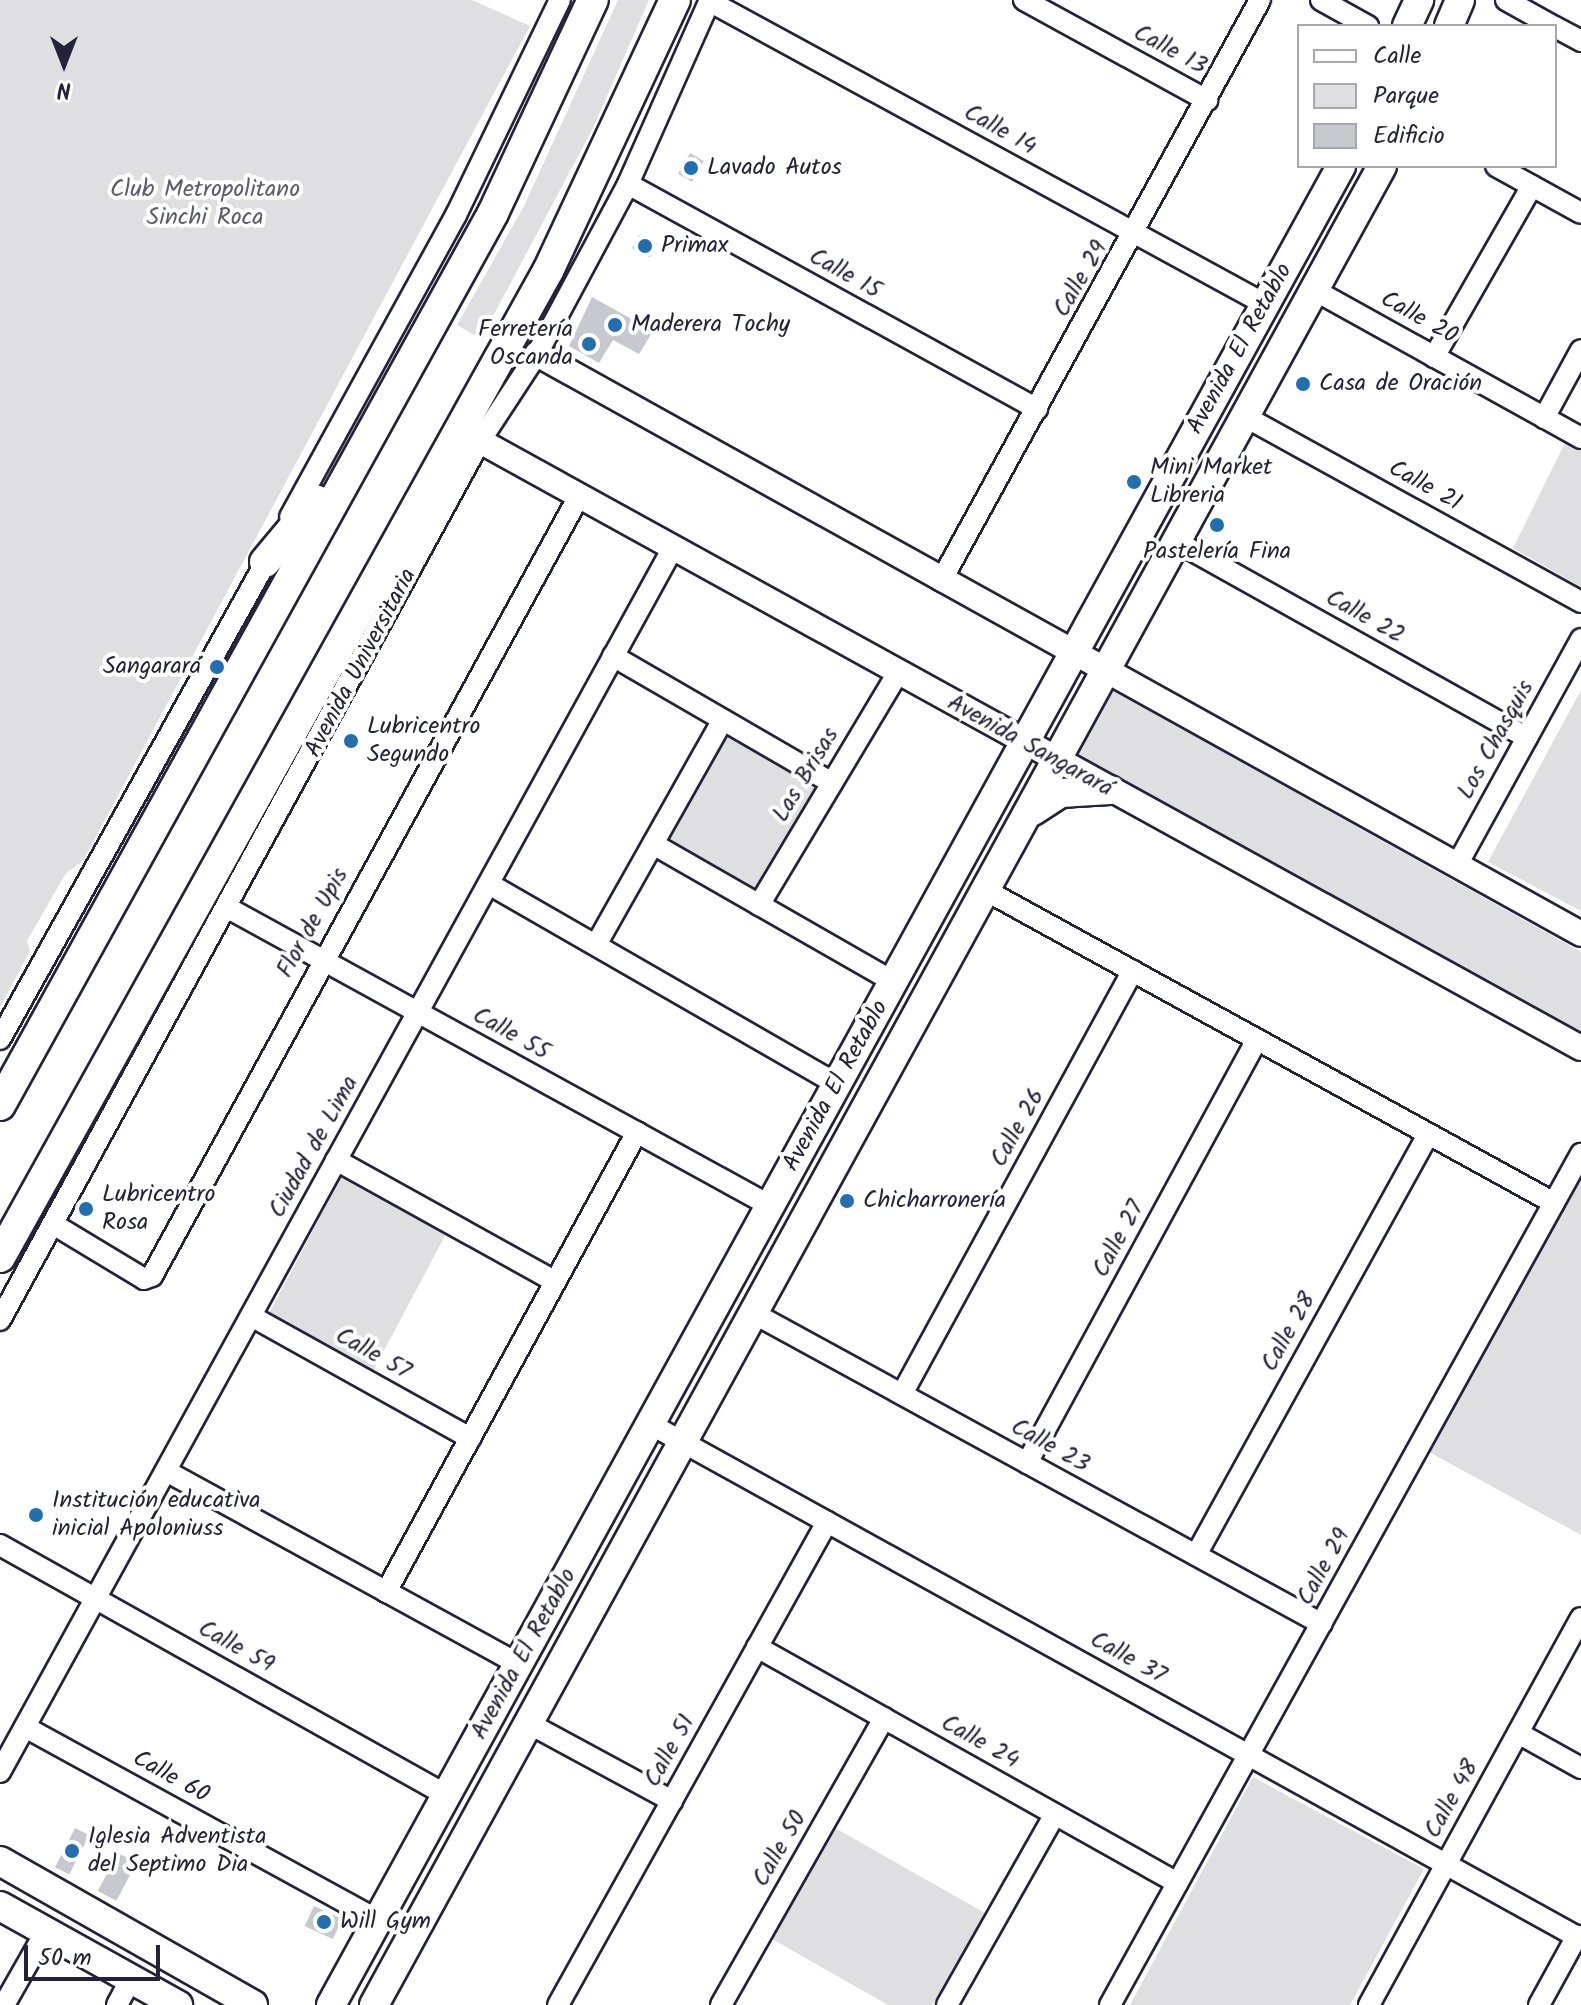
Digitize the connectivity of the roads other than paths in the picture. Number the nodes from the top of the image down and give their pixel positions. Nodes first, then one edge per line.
1 (560, 0) edge
2 (593, 0) edge
3 (675, 0) edge
4 (1024, 0) edge
5 (1260, 0) edge
6 (1321, 0) edge
7 (1419, 0) edge
8 (1460, 0) edge
9 (1506, 0) edge
10 (709, 1) edge
11 (1364, 24) edge
12 (1408, 24) edge
13 (1450, 24) edge
14 (1550, 24) edge
15 (1557, 28) edge
16 (1581, 41) edge
17 (1207, 100) junction
18 (1340, 168) edge
19 (1381, 168) edge
20 (1500, 168) edge
21 (628, 184) junction
22 (1532, 186) junction
23 (1581, 213) edge
24 (1137, 234) junction
25 (1316, 291) junction
26 (1265, 304) junction
27 (1581, 350) edge
28 (537, 354) junction
29 (1434, 357) junction
30 (1037, 409) junction
31 (1244, 416) junction
32 (1544, 418) junction
33 (1581, 438) edge
34 (480, 441) junction
35 (359, 456) junction
36 (579, 496) junction
37 (1177, 542) junction
38 (673, 548) junction
39 (265, 562) junction
40 (941, 581) junction
41 (1581, 602) edge
42 (1581, 639) edge
43 (1073, 654) junction
44 (613, 656) junction
45 (898, 673) junction
46 (1108, 673) junction
47 (723, 720) junction
48 (1527, 738) junction
49 (1025, 743) junction
50 (1059, 762) junction
51 (832, 783) junction
52 (1110, 790) junction
53 (1030, 814) junction
54 (653, 844) junction
55 (1457, 865) junction
56 (489, 884) junction
57 (987, 891) junction
58 (759, 905) junction
59 (228, 908) junction
60 (1581, 934) edge
61 (596, 945) junction
62 (322, 959) junction
63 (1133, 971) junction
64 (894, 982) junction
65 (418, 1012) junction
66 (0, 1039) edge
67 (1257, 1039) junction
68 (1581, 1048) edge
69 (839, 1085) junction
70 (0, 1105) edge
71 (637, 1132) junction
72 (1428, 1134) junction
73 (1581, 1154) edge
74 (336, 1160) junction
75 (1554, 1203) junction
76 (769, 1205) junction
77 (53, 1224) junction
78 (0, 1257) edge
79 (554, 1281) junction
80 (753, 1313) junction
81 (251, 1316) junction
82 (0, 1320) edge
83 (902, 1394) junction
84 (650, 1424) junction
85 (470, 1438) junction
86 (683, 1442) junction
87 (1027, 1463) junction
88 (166, 1471) junction
89 (827, 1522) junction
90 (3, 1552) edge
91 (1196, 1555) junction
92 (386, 1592) junction
93 (95, 1598) junction
94 (1581, 1618) edge
95 (1322, 1624) junction
96 (757, 1647) junction
97 (518, 1664) junction
98 (884, 1718) junction
99 (528, 1723) junction
100 (25, 1727) junction
101 (1518, 1733) junction
102 (1249, 1755) junction
103 (1581, 1768) edge
104 (0, 1772) edge
105 (446, 1795) junction
106 (672, 1801) junction
107 (1055, 1814) junction
108 (0, 1861) edge
109 (1445, 1864) junction
110 (1177, 1883) junction
111 (0, 1906) edge
112 (377, 1920) junction
113 (46, 1931) junction
114 (1579, 1938) edge
115 (131, 1979) junction
116 (4, 2005) edge
117 (117, 2005) edge
118 (178, 2005) edge
119 (253, 2005) edge
120 (331, 2005) edge
121 (374, 2005) edge
122 (558, 2005) edge
123 (721, 2005) edge
124 (947, 2005) edge
125 (1110, 2005) edge
126 (1369, 2005) edge
127 (1539, 2005) edge

1 - 39 street
2 - 35 main road
3 - 78 main road, Avenida Universitaria
4 - 17 street, Calle 13
5 - 17 street, Calle 29
6 - 11 street
7 - 12 main road
8 - 13 main road
9 - 14 street
10 - 21 street, Avenida Universitaria
10 - 24 street, Calle 14
15 - 16 street
17 - 24 street, Calle 29
18 - 26 main road, Avenida El Retablo
19 - 25 main road, Avenida El Retablo
20 - 22 street
21 - 28 street, Avenida Universitaria
21 - 30 street, Calle 15
22 - 23 street
22 - 29 street
24 - 26 street, Calle 14
24 - 30 street, Calle 29
25 - 29 street, Calle 20
25 - 31 main road, Avenida El Retablo
26 - 43 main road, Avenida El Retablo
27 - 32 street
28 - 34 street, Avenida Universitaria
28 - 40 street
29 - 32 street, Calle 20
30 - 40 street, Calle 29
31 - 37 main road, Avenida El Retablo
31 - 41 street, Calle 21
32 - 33 street, Calle 20
34 - 36 street, Avenida Sangarará
34 - 59 street, Avenida Universitaria
35 - 39 main road
35 - 70 main road
36 - 38 street, Avenida Sangarará
36 - 62 street, Flor de Upis
37 - 46 main road, Avenida El Retablo
37 - 48 street, Calle 22
38 - 44 street, Ciudad de Lima
38 - 45 street, Avenida Sangarará
39 - 66 street
40 - 43 street
42 - 48 street, Los Chasquis
43 - 46 street
43 - 49 main road, Avenida El Retablo
44 - 47 street
44 - 56 street, Ciudad de Lima
45 - 49 street, Avenida Sangarará
45 - 51 street, Las Brisas
46 - 50 main road, Avenida El Retablo
46 - 55 street
47 - 51 street
47 - 54 street
48 - 55 street, Los Chasquis
49 - 50 street, Avenida Sangarará
49 - 64 main road, Avenida El Retablo
50 - 52 street, Avenida Sangarará
50 - 53 main road, Avenida El Retablo
51 - 58 street, Las Brisas
52 - 53 main road
52 - 68 street, Avenida Sangarará
53 - 57 main road, Avenida El Retablo
54 - 58 street
54 - 61 street
55 - 60 street
56 - 61 street
56 - 65 street, Ciudad de Lima
57 - 63 street
57 - 80 main road, Avenida El Retablo
58 - 64 street
59 - 62 street, Calle 55
59 - 77 street, Avenida Universitaria
61 - 69 street
62 - 65 street, Calle 55
62 - 77 street, Flor de Upis
63 - 67 street
63 - 83 street, Calle 26
64 - 69 main road, Avenida El Retablo
65 - 71 street, Calle 55
65 - 74 street, Ciudad de Lima
67 - 72 street
67 - 87 street, Calle 27
69 - 76 main road, Avenida El Retablo
71 - 76 street, Calle 55
71 - 79 street
72 - 75 street
72 - 91 street, Calle 28
73 - 75 street, Calle 29
74 - 79 street
74 - 81 street, Ciudad de Lima
75 - 95 street, Calle 29
76 - 84 main road, Avenida El Retablo
77 - 82 street, Avenida Universitaria
79 - 85 street
80 - 83 street, Calle 23
80 - 86 main road, Avenida El Retablo
81 - 85 street, Calle 57
81 - 88 street, Ciudad de Lima
83 - 87 street, Calle 23
84 - 86 street, Calle 37
84 - 97 main road, Avenida El Retablo
85 - 92 street
86 - 89 street, Calle 37
86 - 99 main road, Avenida El Retablo
87 - 91 street, Calle 23
88 - 92 street
88 - 93 street, Ciudad de Lima
89 - 96 street, Calle 51
89 - 102 street, Calle 37
90 - 93 street, Calle 59
91 - 95 street, Calle 23
92 - 97 street
93 - 100 street, Ciudad de Lima
93 - 105 street, Calle 59
94 - 101 street, Calle 48
95 - 102 street, Calle 29
96 - 98 street, Calle 24
96 - 106 street, Calle 51
97 - 105 main road, Avenida El Retablo
98 - 107 street, Calle 24
98 - 123 street, Calle 50
99 - 106 street
99 - 121 main road, Avenida El Retablo
100 - 104 street, Ciudad de Lima
100 - 112 street, Calle 60
101 - 103 street
101 - 109 street, Calle 48
102 - 109 street, Calle 37
102 - 110 street, Calle 29
105 - 112 main road, Avenida El Retablo
106 - 122 street, Calle 51
107 - 110 street, Calle 24
107 - 124 street
108 - 119 main road
109 - 114 street, Calle 37
109 - 126 street, Calle 48
110 - 125 street, Calle 29
111 - 113 main road
112 - 120 main road, Avenida El Retablo
113 - 115 main road
113 - 116 street
114 - 127 street
115 - 117 street
115 - 118 main road

